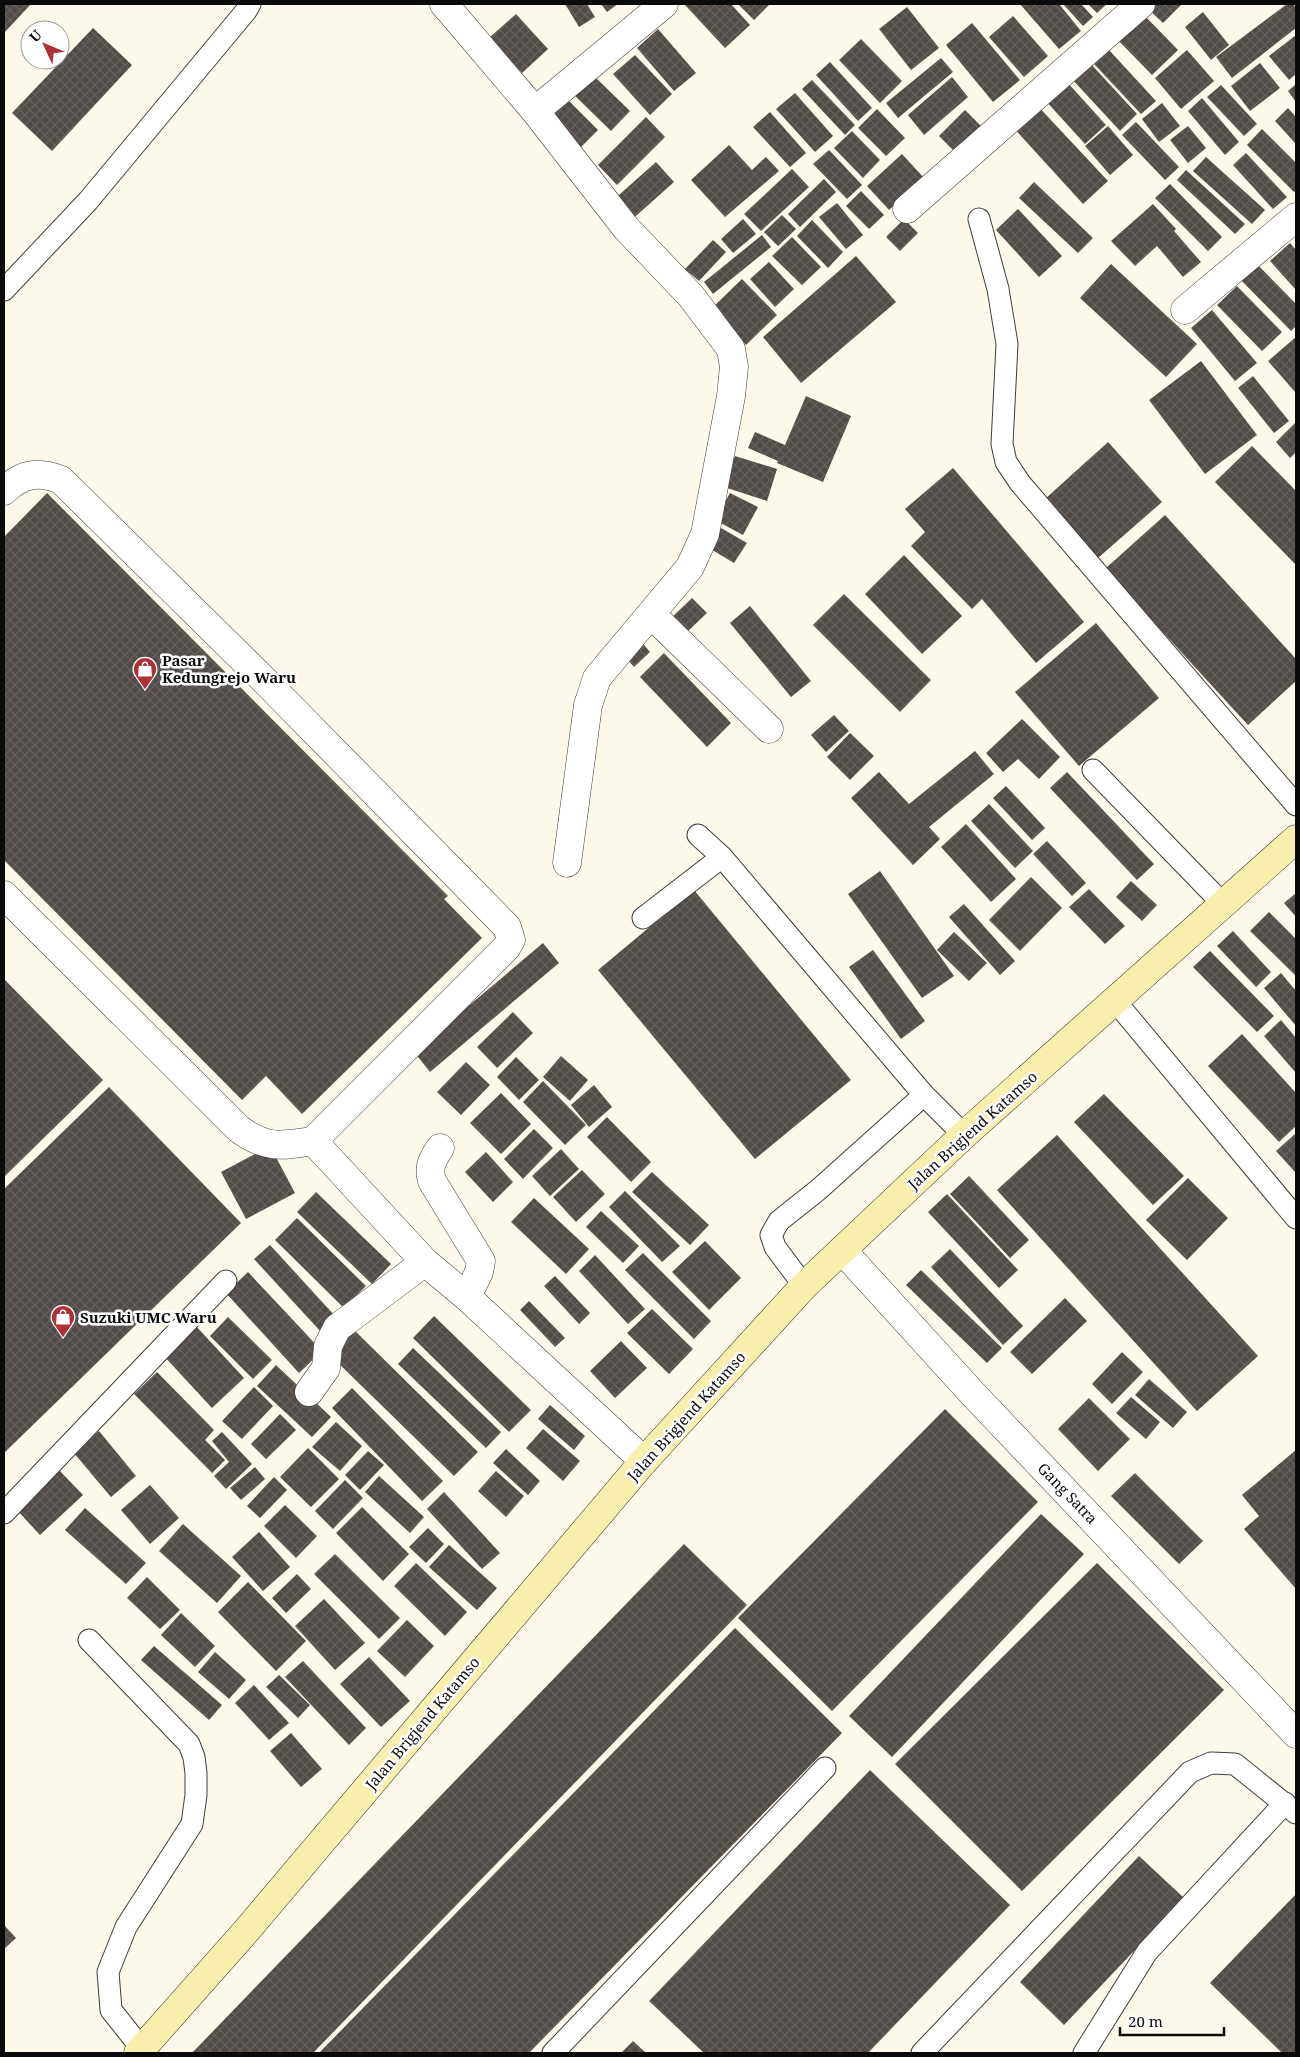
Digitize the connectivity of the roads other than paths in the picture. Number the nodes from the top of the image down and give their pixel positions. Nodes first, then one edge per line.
1 (250, 4) edge
2 (444, 4) edge
3 (664, 4) edge
4 (1140, 4) edge
5 (535, 111) junction
6 (907, 209) dead end
7 (1296, 217) edge
8 (979, 219) dead end
9 (4, 290) edge
10 (1184, 310) dead end
11 (4, 491) edge
12 (652, 615) junction
13 (768, 729) dead end
14 (1093, 770) dead end
15 (1296, 804) edge
16 (698, 835) dead end
17 (1296, 839) edge
18 (722, 857) junction
19 (567, 863) dead end
20 (4, 895) edge
21 (1224, 905) junction
22 (643, 918) dead end
23 (1116, 1002) junction
24 (924, 1096) junction
25 (964, 1136) junction
26 (313, 1141) junction
27 (440, 1148) dead end
28 (1296, 1218) edge
29 (842, 1250) junction
30 (424, 1262) junction
31 (226, 1282) dead end
32 (804, 1286) junction
33 (467, 1297) junction
34 (309, 1392) dead end
35 (644, 1461) junction
36 (4, 1513) edge
37 (89, 1640) dead end
38 (1296, 1734) edge
39 (825, 1768) dead end
40 (1290, 1808) edge
41 (140, 2051) edge
42 (553, 2053) edge
43 (922, 2053) edge
44 (1084, 2053) edge

1 - 9 lane
2 - 5 street
3 - 5 street
4 - 6 street
5 - 12 street
7 - 10 street
8 - 15 lane
11 - 26 street
12 - 13 street
12 - 19 street
14 - 21 lane
16 - 18 lane
17 - 21 street, Jalan Brigjend Katamso
18 - 22 lane
18 - 24 lane
20 - 26 street
21 - 23 street, Jalan Brigjend Katamso
23 - 25 street, Jalan Brigjend Katamso
23 - 28 lane
24 - 25 lane
24 - 32 lane
25 - 29 street, Jalan Brigjend Katamso
26 - 30 street
27 - 33 street
29 - 32 street, Jalan Brigjend Katamso
29 - 38 street, Gang Satra
30 - 33 street
30 - 34 street
31 - 36 lane
32 - 35 street, Jalan Brigjend Katamso
33 - 35 street
35 - 41 street, Jalan Brigjend Katamso
37 - 41 lane
39 - 42 lane
40 - 43 lane
40 - 44 lane

